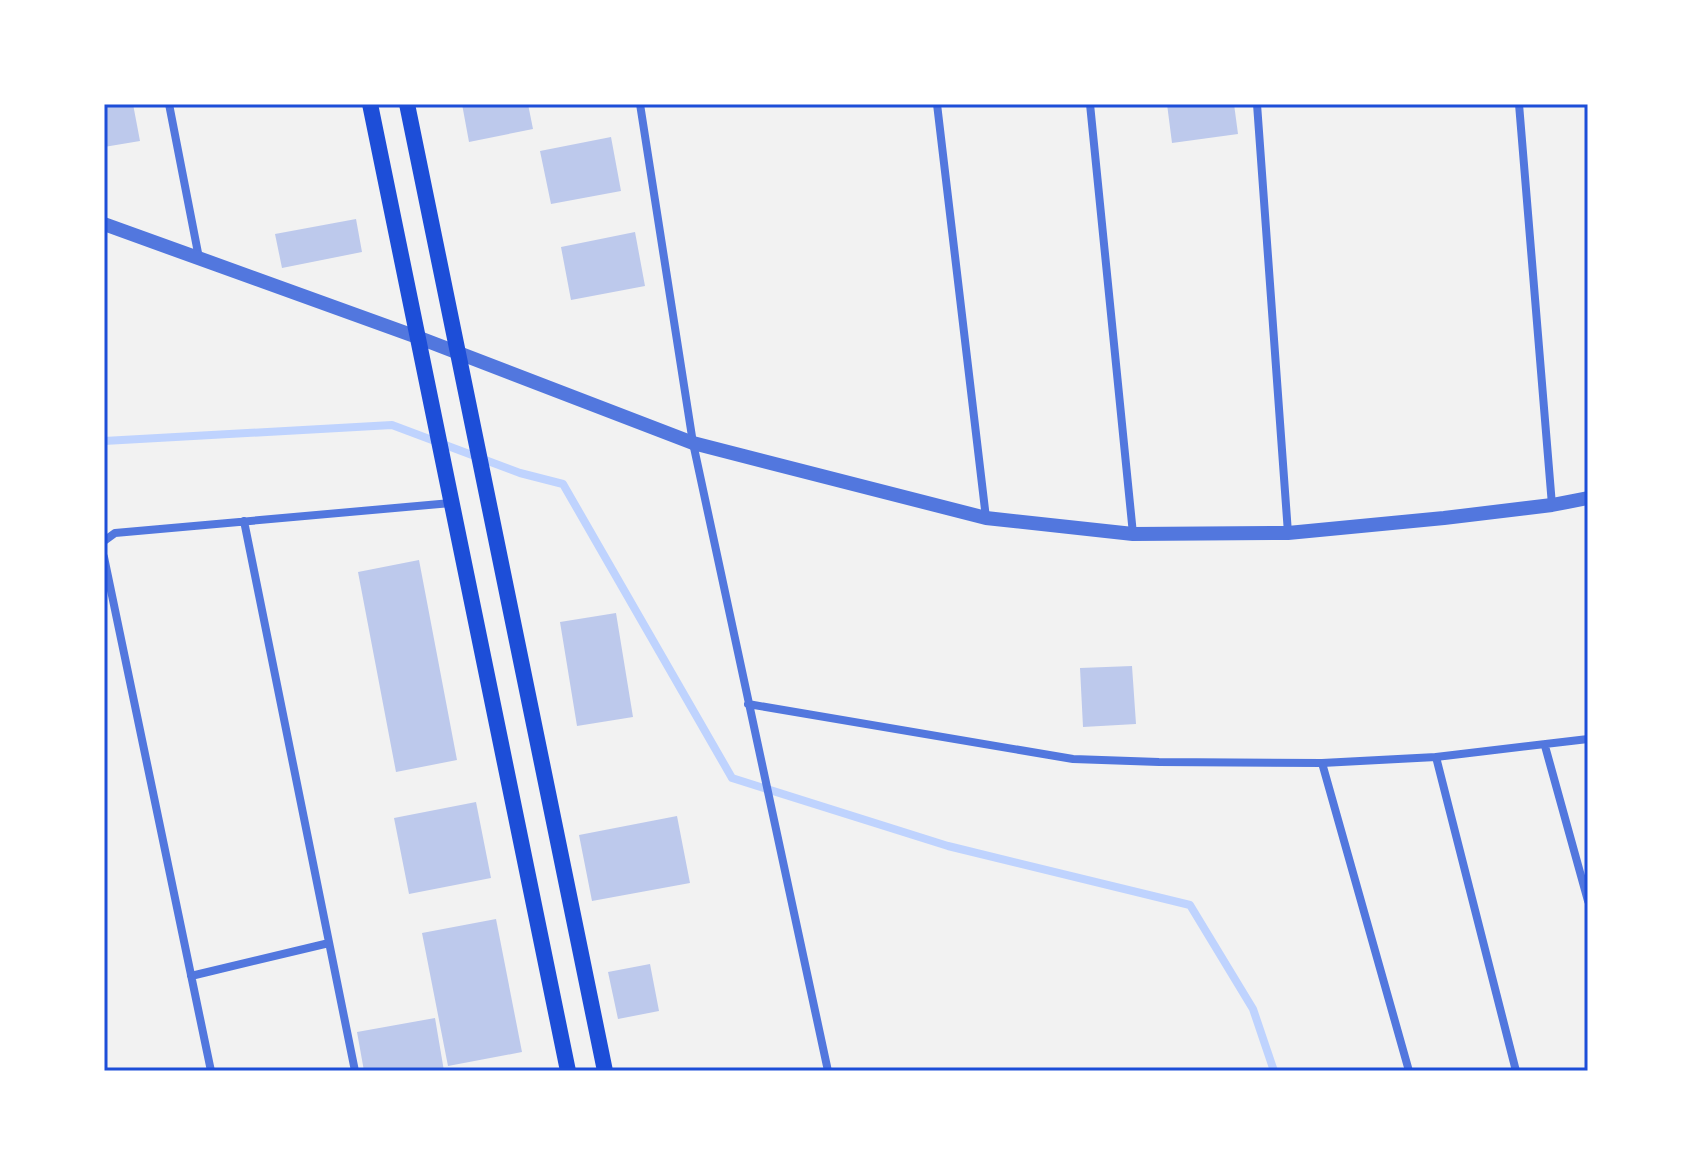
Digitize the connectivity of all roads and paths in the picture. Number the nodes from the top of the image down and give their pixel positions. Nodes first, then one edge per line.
1 (169, 104) edge
2 (370, 104) edge
3 (407, 104) edge
4 (640, 104) edge
5 (937, 104) edge
6 (1090, 104) edge
7 (1257, 104) edge
8 (1519, 104) edge
9 (104, 224) edge
10 (199, 258) junction
11 (417, 337) junction
12 (457, 352) junction
13 (693, 443) junction
14 (1588, 498) edge
15 (451, 503) junction
16 (1552, 505) junction
17 (986, 518) junction
18 (244, 521) junction
19 (1288, 533) junction
20 (1133, 534) junction
21 (104, 541) edge
22 (104, 557) edge
23 (748, 704) junction
24 (1588, 739) edge
25 (1545, 746) junction
26 (1436, 757) junction
27 (1322, 763) junction
28 (1588, 901) edge
29 (329, 943) junction
30 (191, 976) junction
31 (211, 1071) edge
32 (355, 1071) edge
33 (568, 1071) edge
34 (605, 1071) edge
35 (828, 1071) edge
36 (1409, 1071) edge
37 (1516, 1071) edge

1 - 10 street
2 - 11 main road
3 - 12 main road
4 - 13 street
5 - 17 street
6 - 20 street
7 - 19 street
8 - 16 street
9 - 10 street
10 - 11 street
11 - 12 street
11 - 15 main road
12 - 13 street
12 - 34 main road
13 - 17 street
13 - 23 street
14 - 16 street
15 - 18 street
15 - 33 main road
16 - 19 street
17 - 20 street
18 - 21 street
18 - 29 street
19 - 20 street
22 - 30 street
23 - 27 street
23 - 35 street
24 - 25 street
25 - 26 street
25 - 28 street
26 - 27 street
26 - 37 street
27 - 36 street
29 - 30 street
29 - 32 street
30 - 31 street

